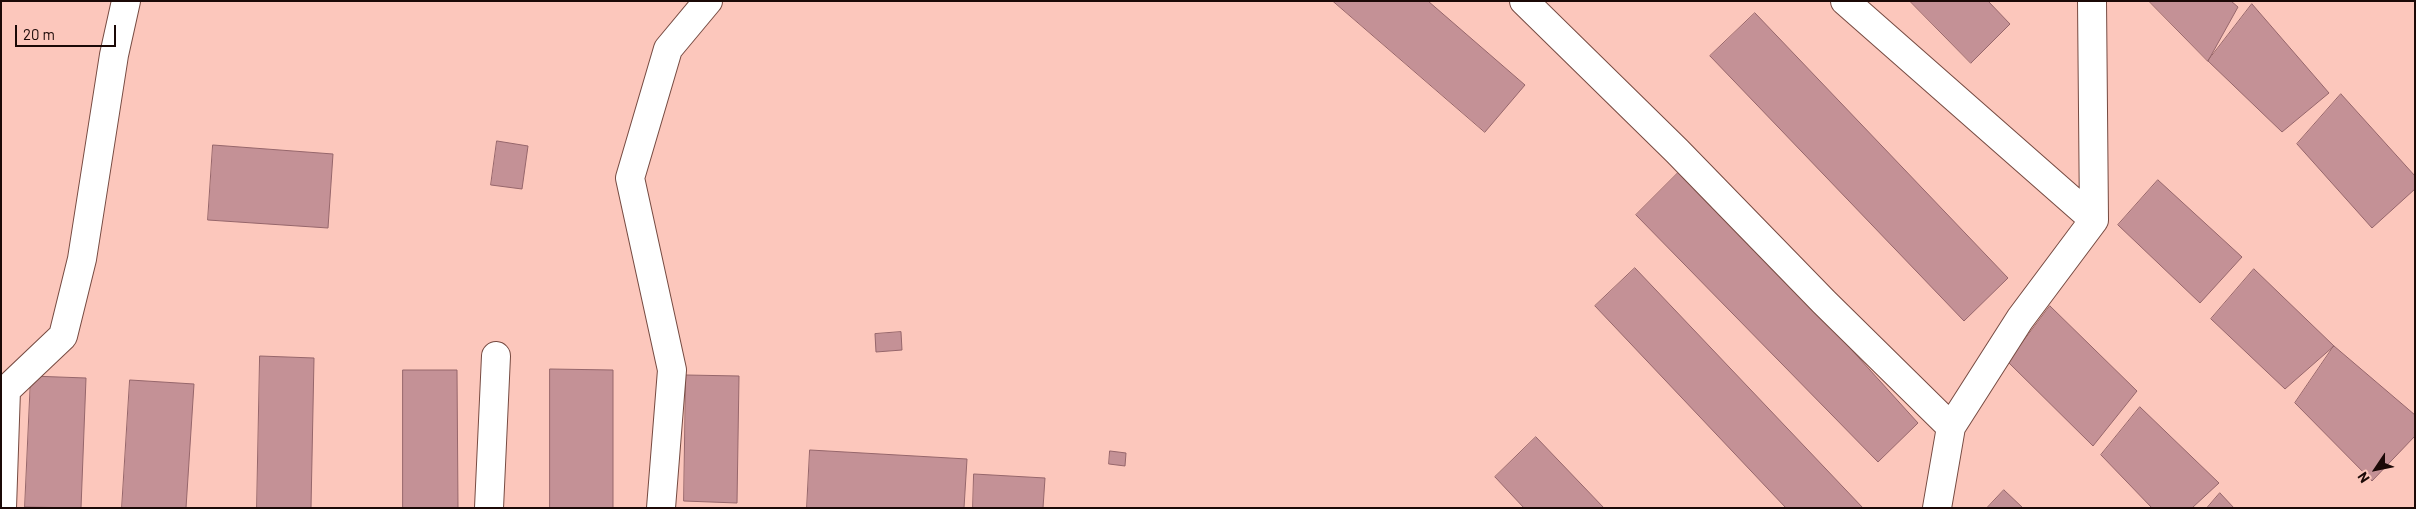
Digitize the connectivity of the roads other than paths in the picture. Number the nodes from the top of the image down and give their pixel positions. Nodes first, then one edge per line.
1 (126, 1) edge
2 (708, 1) edge
3 (1524, 1) edge
4 (1845, 1) edge
5 (2092, 1) edge
6 (2094, 220) junction
7 (496, 356) dead end
8 (1951, 427) junction
9 (2, 508) edge
10 (489, 508) edge
11 (661, 508) edge
12 (1936, 508) edge

1 - 9 street
2 - 11 street
3 - 8 street
4 - 6 street
5 - 6 street
6 - 8 street
7 - 10 street
8 - 12 street

